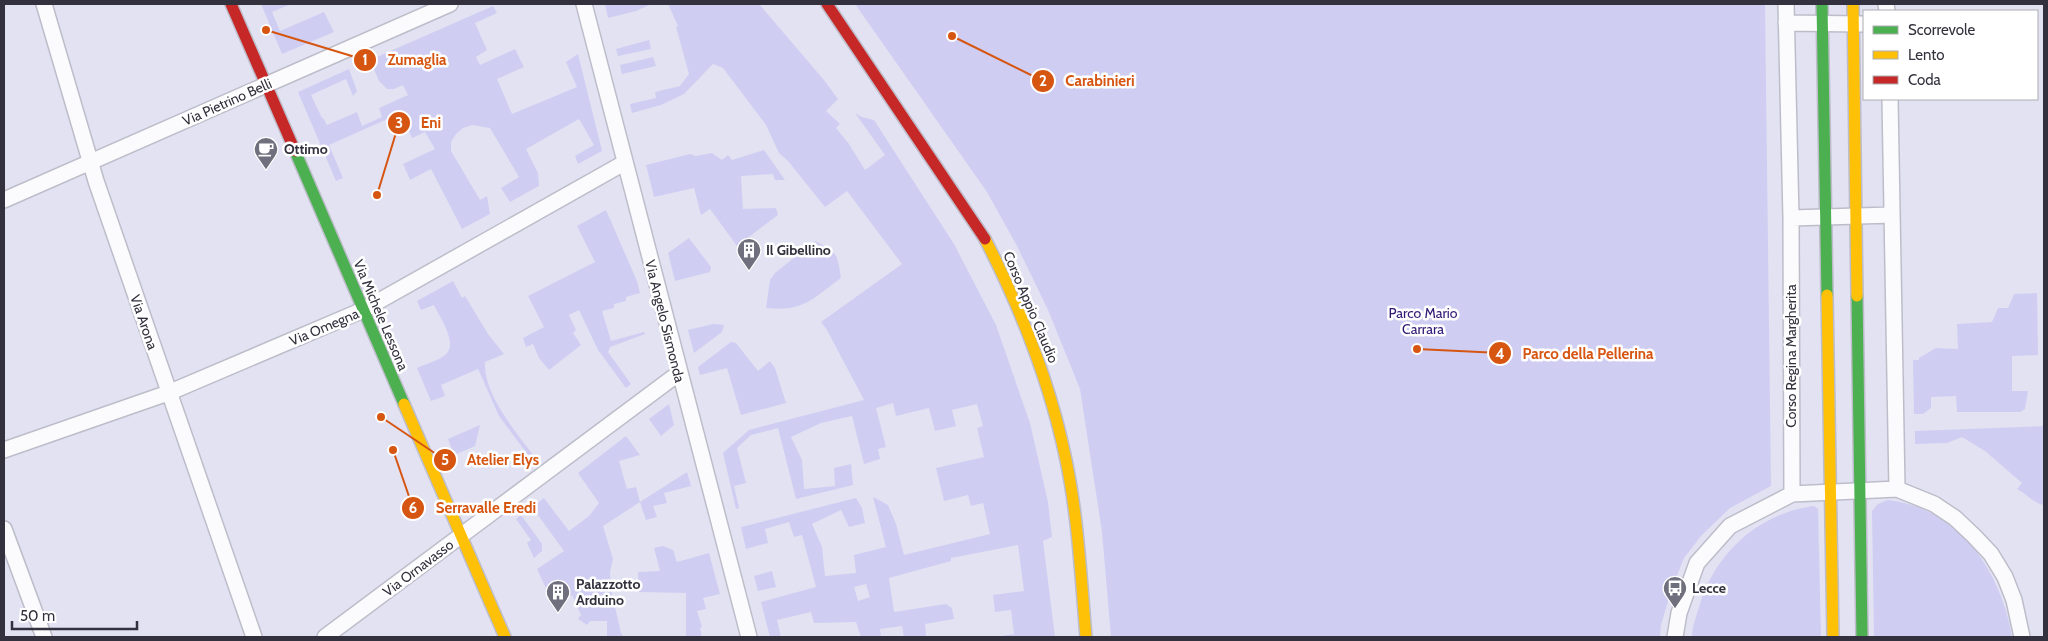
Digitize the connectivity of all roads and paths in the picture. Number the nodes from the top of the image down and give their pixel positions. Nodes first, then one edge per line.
1 (44, 4) edge
2 (231, 4) edge
3 (450, 4) edge
4 (584, 4) edge
5 (826, 4) edge
6 (1786, 4) edge
7 (1822, 4) edge
8 (1853, 4) edge
9 (1786, 23) junction
10 (1822, 24) junction
11 (1859, 24) edge
12 (266, 84) junction
13 (1890, 100) edge
14 (90, 162) junction
15 (624, 163) junction
16 (4, 200) edge
17 (1892, 215) junction
18 (1856, 216) junction
19 (1825, 217) junction
20 (1791, 218) junction
21 (363, 310) junction
22 (679, 372) junction
23 (168, 393) junction
24 (4, 450) edge
25 (1897, 489) junction
26 (1859, 490) junction
27 (1830, 491) junction
28 (1792, 494) junction
29 (4, 530) edge
30 (461, 536) junction
31 (44, 637) edge
32 (254, 637) edge
33 (325, 637) edge
34 (505, 637) edge
35 (749, 637) edge
36 (1086, 637) edge
37 (1675, 637) edge
38 (1833, 637) edge
39 (1862, 637) edge
40 (2022, 637) edge

1 - 14 street, Via Arona
2 - 12 street, Via Michele Lessona
3 - 12 street, Via Pietrino Belli
4 - 15 street, Via Angelo Sismonda
5 - 36 street, Corso Appio Claudio
6 - 9 street, Corso Regina Margherita
7 - 10 street
8 - 11 street
9 - 10 street
9 - 20 street, Corso Regina Margherita
10 - 11 street
10 - 19 street
11 - 18 street
12 - 14 street, Via Pietrino Belli
12 - 21 street, Via Michele Lessona
13 - 17 street
14 - 16 street, Via Pietrino Belli
14 - 23 street, Via Arona
15 - 21 street, Via Omegna
15 - 22 street, Via Angelo Sismonda
17 - 18 street
17 - 25 street
18 - 19 street
18 - 26 street
19 - 20 street
19 - 27 street
20 - 28 street, Corso Regina Margherita
21 - 23 street, Via Omegna
21 - 30 street, Via Michele Lessona
22 - 30 street, Via Ornavasso
22 - 35 street, Via Angelo Sismonda
23 - 24 street, Via Omegna
23 - 32 street, Via Arona
25 - 26 street
25 - 40 street
26 - 27 street
26 - 39 street
27 - 28 street
27 - 38 street
28 - 37 street
29 - 31 street
30 - 33 street, Via Ornavasso
30 - 34 street, Via Michele Lessona

